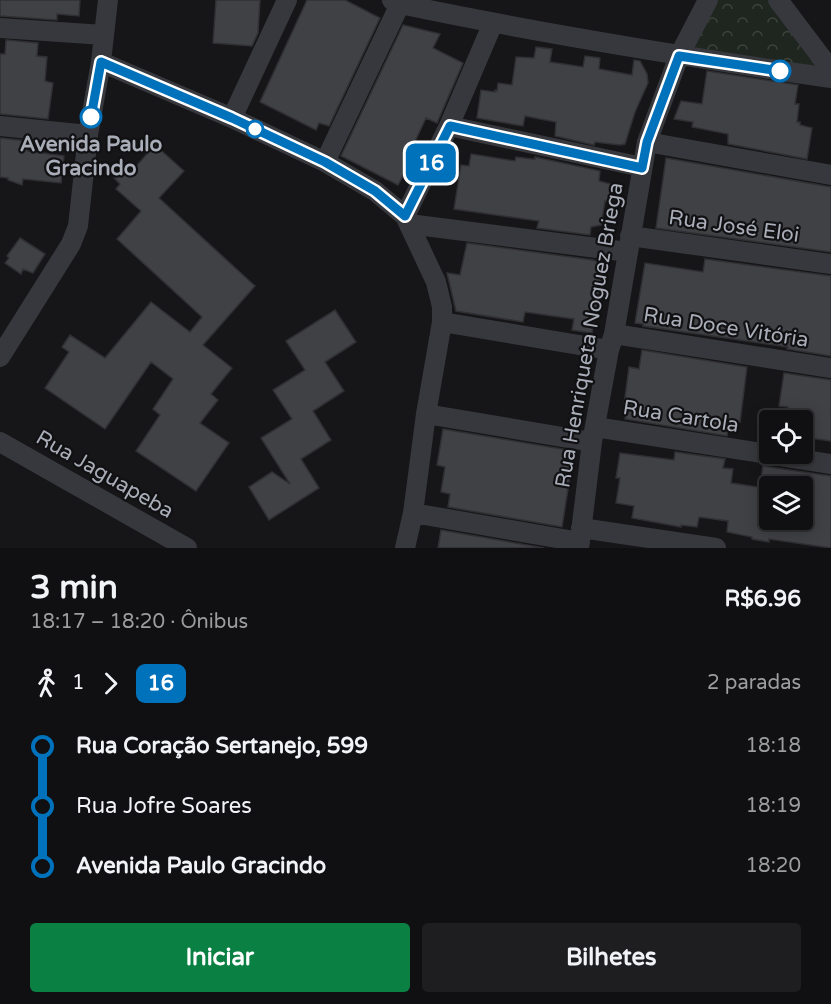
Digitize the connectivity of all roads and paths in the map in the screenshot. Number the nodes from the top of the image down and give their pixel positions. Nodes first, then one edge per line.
1 (108, 0) edge
2 (287, 0) edge
3 (708, 0) edge
4 (778, 0) edge
5 (396, 2) edge
6 (493, 23) junction
7 (0, 28) edge
8 (104, 35) junction
9 (679, 56) junction
10 (101, 62) junction
11 (831, 70) edge
12 (831, 78) edge
13 (232, 118) junction
14 (0, 126) edge
15 (450, 126) junction
16 (88, 135) junction
17 (647, 142) junction
18 (325, 162) junction
19 (642, 168) junction
20 (831, 175) edge
21 (407, 220) junction
22 (629, 244) junction
23 (831, 264) edge
24 (442, 322) junction
25 (611, 342) junction
26 (0, 357) edge
27 (831, 368) edge
28 (426, 414) junction
29 (594, 434) junction
30 (0, 442) edge
31 (831, 464) edge
32 (413, 513) junction
33 (580, 539) edge
34 (187, 548) edge
35 (405, 548) edge
36 (716, 548) edge

1 - 8 street
2 - 13 street
3 - 9 street, Rua Henriqueta Noguez Briega
4 - 11 street
5 - 6 street
5 - 18 street
6 - 9 street
6 - 15 street
7 - 8 street
8 - 10 street
9 - 12 street
9 - 17 street, Rua Henriqueta Noguez Briega
10 - 13 street
10 - 16 street
13 - 18 street
14 - 16 street
15 - 19 street
15 - 21 street
16 - 26 street
17 - 19 street, Rua Henriqueta Noguez Briega
17 - 20 street
18 - 21 street
19 - 22 street, Rua Henriqueta Noguez Briega
21 - 22 street, Rua José Eloi
21 - 24 street
22 - 23 street, Rua José Eloi
22 - 25 street, Rua Henriqueta Noguez Briega
24 - 25 street, Rua Doce Vitória
24 - 28 street
25 - 27 street, Rua Doce Vitória
25 - 29 street, Rua Henriqueta Noguez Briega
28 - 29 street, Rua Cartola
28 - 32 street
29 - 31 street, Rua Cartola
29 - 33 street, Rua Henriqueta Noguez Briega
30 - 34 street, Rua Jaguapeba
32 - 33 street
32 - 35 street
33 - 36 street

